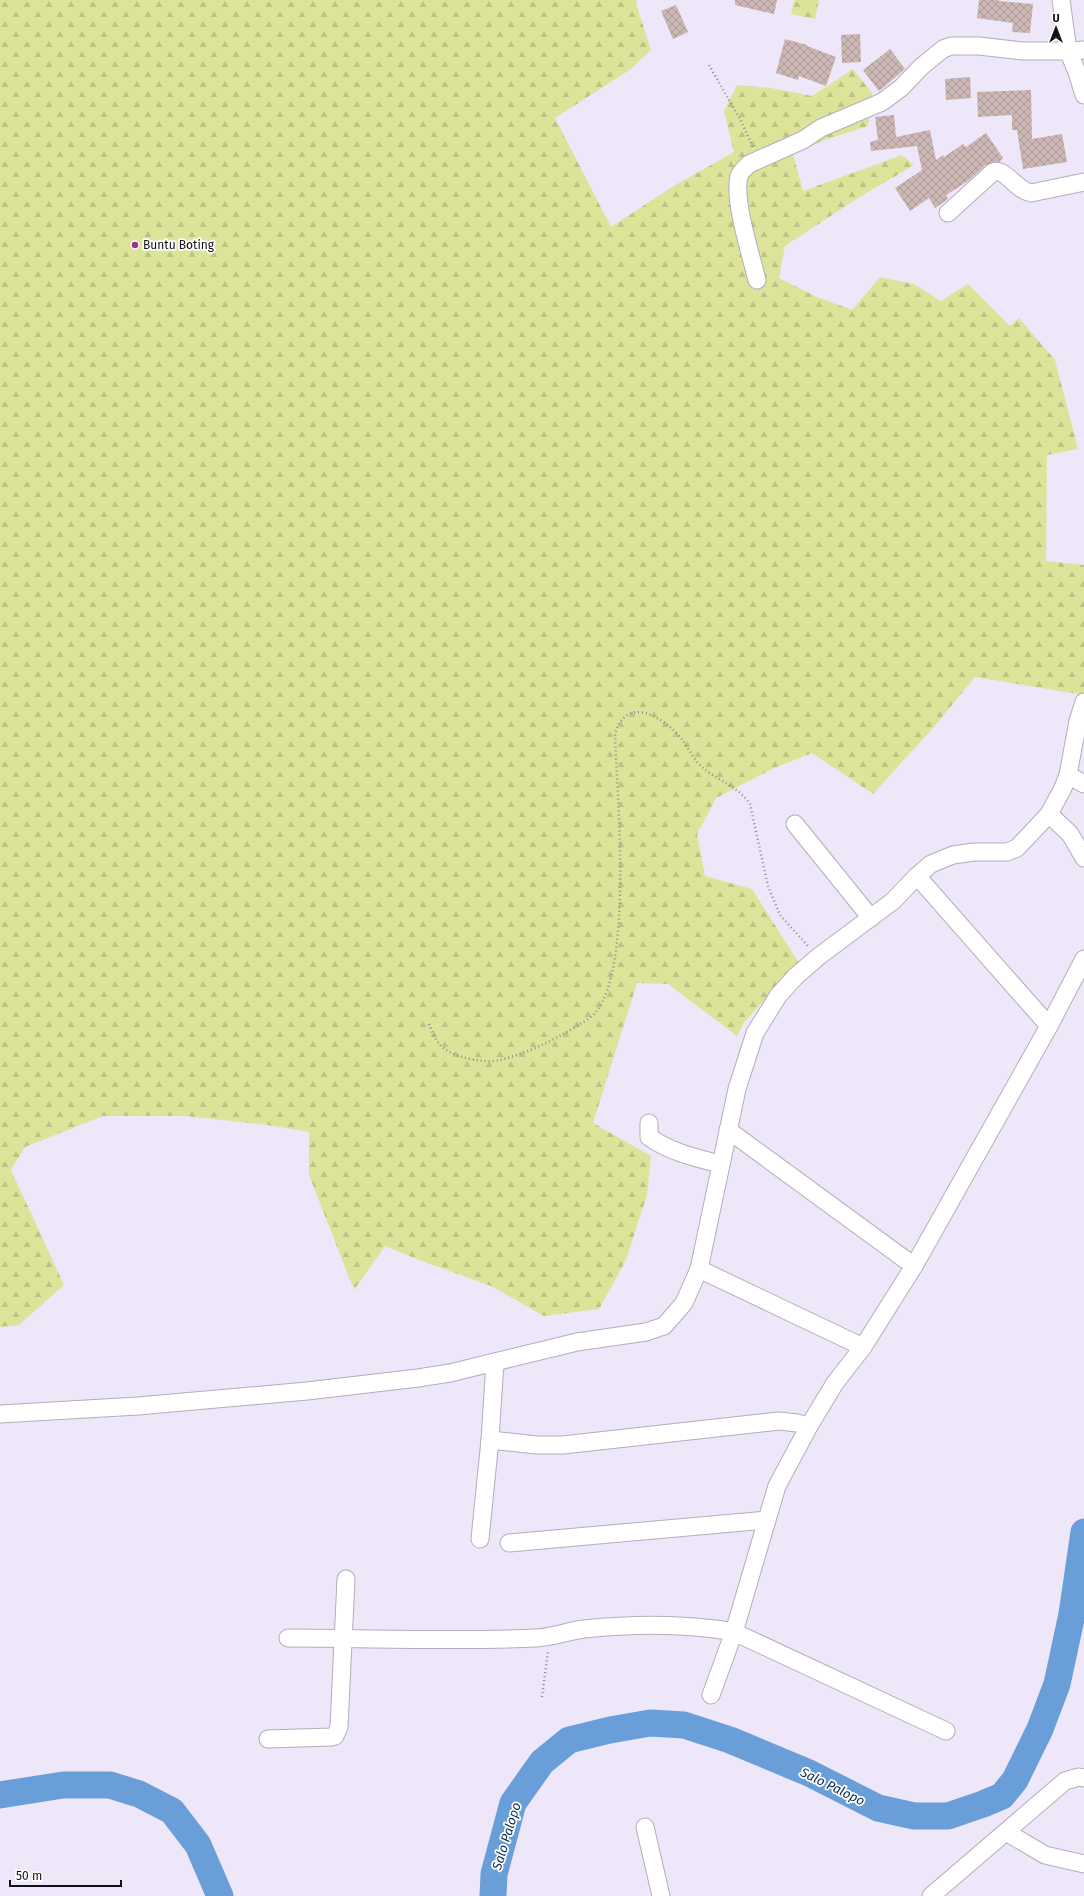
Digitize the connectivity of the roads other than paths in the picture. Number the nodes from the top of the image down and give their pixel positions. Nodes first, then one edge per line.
1 (1061, 0) edge
2 (1076, 50) edge
3 (1084, 95) edge
4 (1084, 182) edge
5 (948, 213) dead end
6 (757, 280) dead end
7 (1084, 702) edge
8 (1068, 775) junction
9 (1084, 784) edge
10 (1049, 814) junction
11 (795, 824) dead end
12 (1084, 858) edge
13 (917, 876) junction
14 (872, 918) junction
15 (1084, 959) edge
16 (1049, 1026) junction
17 (650, 1124) dead end
18 (728, 1130) junction
19 (720, 1164) junction
20 (914, 1266) junction
21 (699, 1269) junction
22 (863, 1347) junction
23 (495, 1362) junction
24 (0, 1414) edge
25 (808, 1426) junction
26 (490, 1440) junction
27 (767, 1520) junction
28 (480, 1539) dead end
29 (509, 1543) dead end
30 (346, 1579) dead end
31 (734, 1632) junction
32 (288, 1638) dead end
33 (344, 1638) junction
34 (711, 1696) dead end
35 (946, 1731) dead end
36 (268, 1739) dead end
37 (1084, 1778) edge
38 (645, 1827) dead end
39 (1006, 1832) junction
40 (1084, 1864) edge
41 (661, 1896) edge
42 (931, 1896) edge

1 - 2 street
2 - 3 street
2 - 6 street
4 - 5 street
7 - 8 street
8 - 9 street
8 - 10 street
10 - 12 street
10 - 13 street
11 - 14 street
13 - 14 street
13 - 16 street
14 - 18 street
15 - 16 street
16 - 20 street
17 - 19 street
18 - 19 street
18 - 20 street
19 - 21 street
20 - 22 street
21 - 22 street
21 - 23 street
22 - 25 street
23 - 24 street
23 - 26 street
25 - 26 street
25 - 27 street
26 - 28 street
27 - 29 street
27 - 31 street
30 - 33 street
31 - 33 street
31 - 34 street
31 - 35 street
32 - 33 street
33 - 36 street
37 - 39 street
38 - 41 street
39 - 40 street
39 - 42 street

